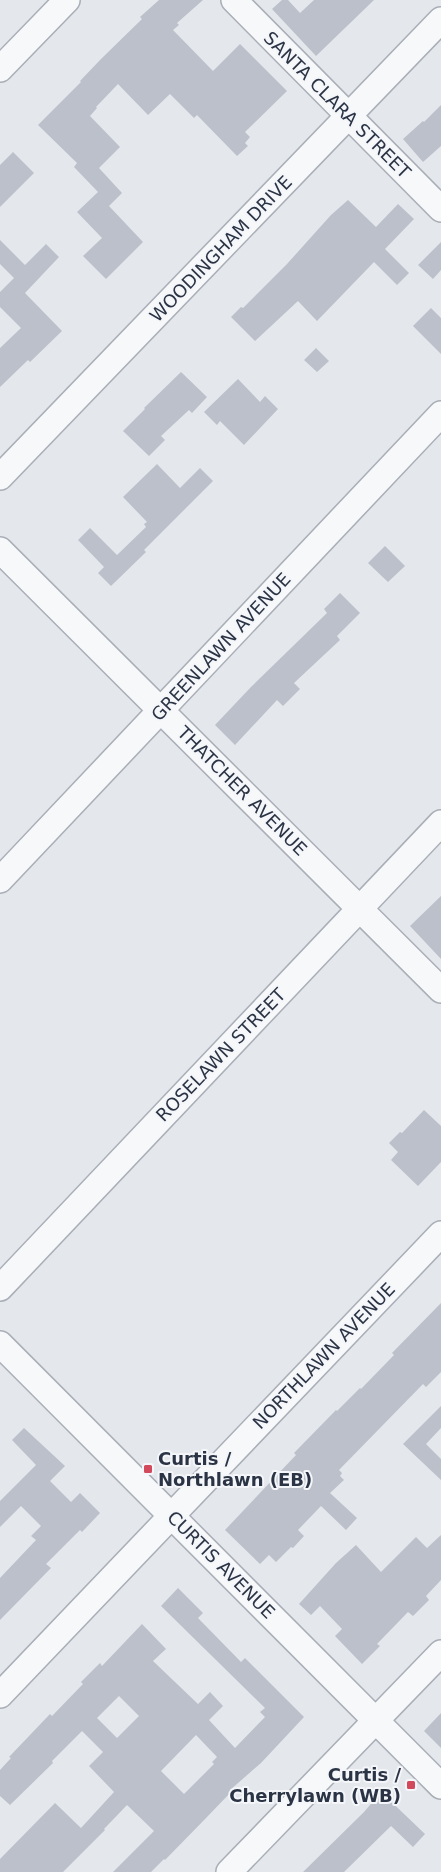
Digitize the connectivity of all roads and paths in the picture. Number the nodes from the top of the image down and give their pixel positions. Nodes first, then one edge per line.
1 (67, 0) edge
2 (234, 0) edge
3 (441, 20) edge
4 (0, 69) edge
5 (348, 117) junction
6 (441, 209) edge
7 (441, 414) edge
8 (0, 478) edge
9 (0, 550) edge
10 (161, 710) junction
11 (441, 823) edge
12 (0, 880) edge
13 (360, 909) junction
14 (441, 990) edge
15 (441, 1234) edge
16 (0, 1288) edge
17 (0, 1344) edge
18 (172, 1516) junction
19 (441, 1653) edge
20 (0, 1695) edge
21 (376, 1721) junction
22 (441, 1786) edge
23 (229, 1872) edge

1 - 4 street
2 - 5 street, SANTA CLARA STREET
3 - 5 street, WOODINGHAM DRIVE
5 - 6 street, SANTA CLARA STREET
5 - 8 street, WOODINGHAM DRIVE
7 - 10 street, GREENLAWN AVENUE
9 - 10 street, THATCHER AVENUE
10 - 12 street, GREENLAWN AVENUE
10 - 13 street, THATCHER AVENUE
11 - 13 street, ROSELAWN STREET
13 - 14 street, THATCHER AVENUE
13 - 16 street, ROSELAWN STREET
15 - 18 street, NORTHLAWN AVENUE
17 - 18 street, CURTIS AVENUE
18 - 20 street, NORTHLAWN AVENUE
18 - 21 street, CURTIS AVENUE
19 - 21 street
21 - 22 street, CURTIS AVENUE
21 - 23 street

